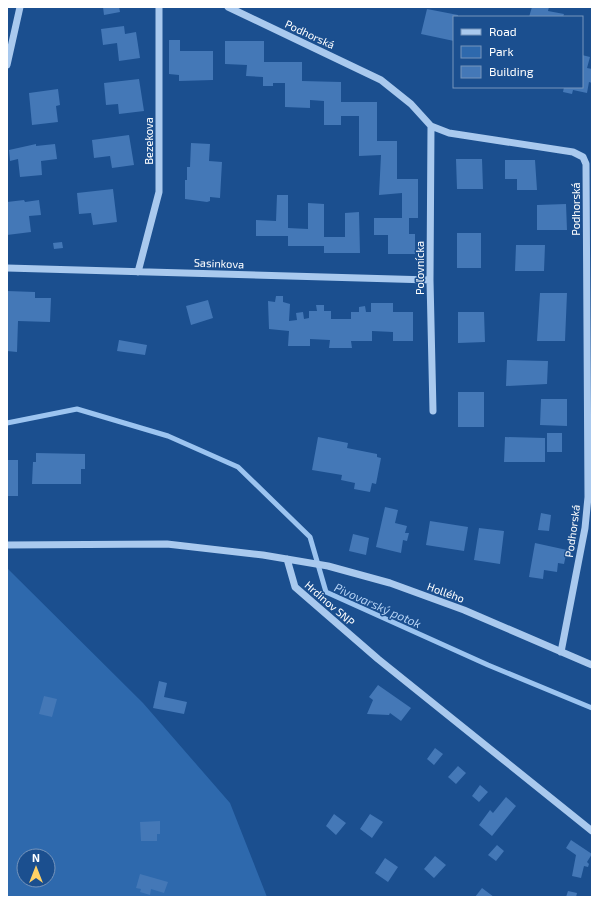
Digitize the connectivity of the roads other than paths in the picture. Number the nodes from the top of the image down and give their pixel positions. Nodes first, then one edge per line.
1 (20, 7) edge
2 (159, 7) edge
3 (228, 7) edge
4 (7, 65) edge
5 (430, 126) junction
6 (7, 268) edge
7 (138, 272) junction
8 (430, 280) junction
9 (433, 411) dead end
10 (7, 545) edge
11 (287, 559) junction
12 (561, 652) junction
13 (592, 665) edge
14 (592, 830) edge

1 - 4 street
2 - 7 street, Bezekova
3 - 5 street, Podhorská
5 - 8 street, Poľovnícka
5 - 12 street, Podhorská
6 - 7 street, Sasinkova
7 - 8 street, Sasinkova
8 - 9 street, Poľovnícka
10 - 11 street
11 - 12 street, Hollého
11 - 14 street, Hrdinov SNP
12 - 13 street, Hollého

